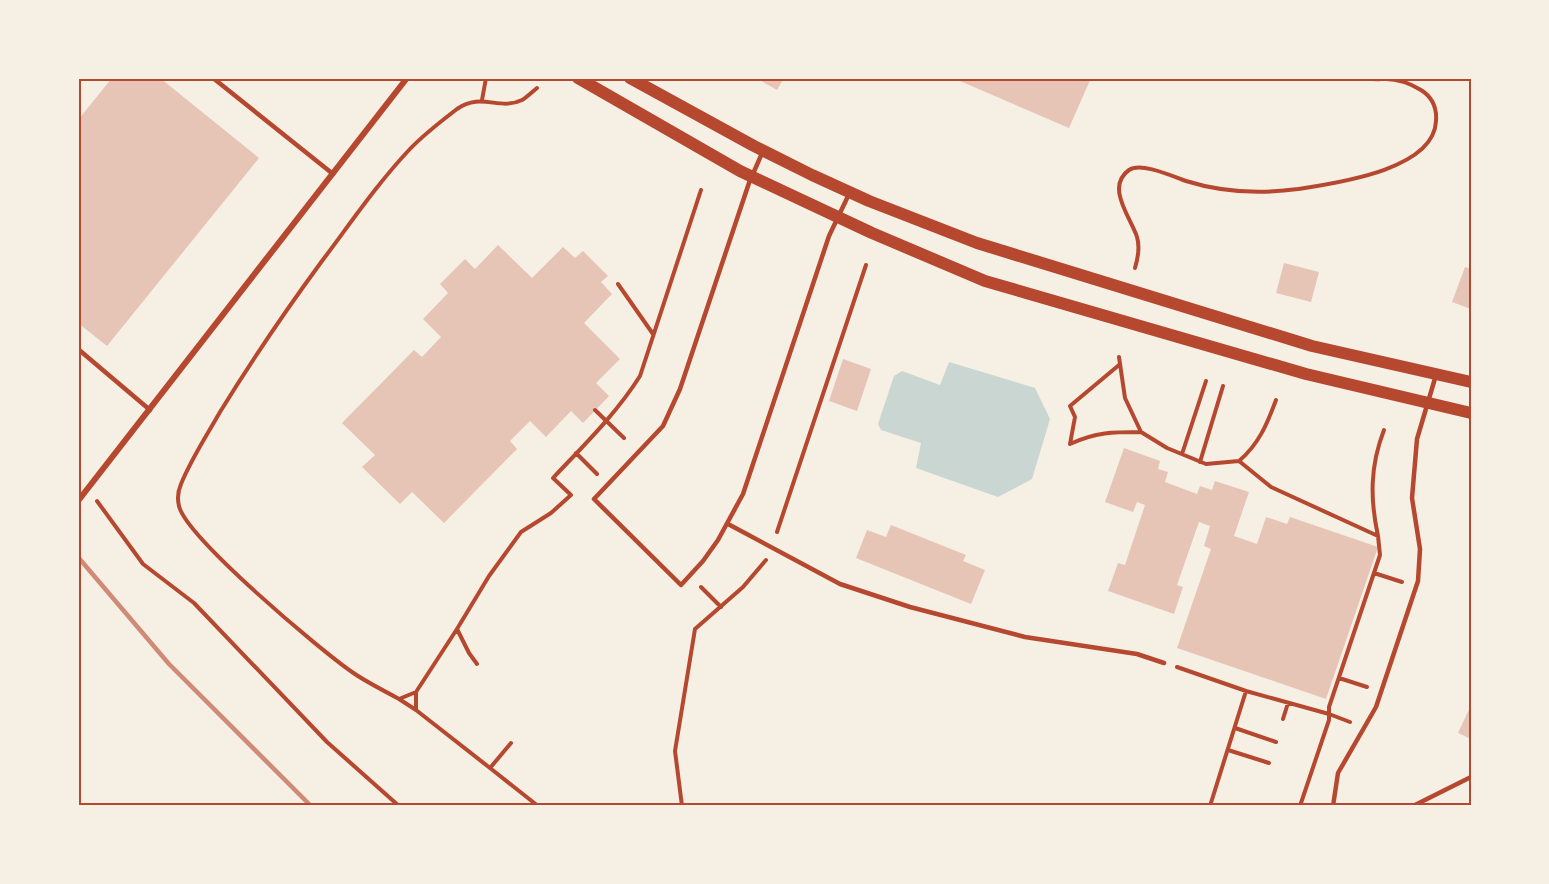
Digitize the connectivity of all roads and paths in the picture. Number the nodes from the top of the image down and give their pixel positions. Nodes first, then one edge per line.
1 (213, 78) edge
2 (407, 78) edge
3 (486, 78) edge
4 (578, 78) edge
5 (630, 78) edge
6 (1368, 78) edge
7 (537, 88) dead end
8 (482, 100) junction
9 (763, 151) junction
10 (333, 174) junction
11 (752, 176) junction
12 (701, 190) dead end
13 (850, 192) junction
14 (838, 217) junction
15 (866, 265) dead end
16 (1134, 268) dead end
17 (618, 284) dead end
18 (653, 334) junction
19 (78, 349) edge
20 (1119, 357) dead end
21 (1120, 364) junction
22 (1436, 375) junction
23 (1206, 381) dead end
24 (1471, 382) edge
25 (1223, 386) dead end
26 (1276, 400) dead end
27 (1428, 403) junction
28 (150, 410) junction
29 (595, 410) dead end
30 (1471, 412) edge
31 (606, 422) junction
32 (1384, 430) dead end
33 (1141, 432) junction
34 (624, 438) dead end
35 (576, 453) junction
36 (1182, 454) junction
37 (1239, 461) junction
38 (1200, 462) junction
39 (608, 483) junction
40 (78, 501) edge
41 (104, 508) dead end
42 (728, 524) junction
43 (1378, 536) junction
44 (774, 541) dead end
45 (769, 556) dead end
46 (1374, 573) junction
47 (690, 576) junction
48 (1417, 587) junction
49 (720, 607) junction
50 (457, 629) junction
51 (1164, 663) joint
52 (477, 664) dead end
53 (1339, 678) junction
54 (1246, 691) junction
55 (416, 692) junction
56 (1382, 692) junction
57 (399, 699) junction
58 (1288, 703) junction
59 (416, 710) junction
60 (1329, 714) junction
61 (1283, 719) dead end
62 (1365, 727) junction
63 (1235, 728) junction
64 (511, 742) dead end
65 (1276, 742) dead end
66 (1228, 750) junction
67 (1269, 763) dead end
68 (490, 768) junction
69 (1471, 777) edge
70 (399, 806) edge
71 (538, 806) edge
72 (682, 806) edge
73 (1210, 806) edge
74 (1300, 806) edge
75 (1333, 806) edge
76 (1413, 806) edge

1 - 10 lane
2 - 10 street
3 - 8 path
4 - 11 main road
5 - 9 main road
6 - 16 path
7 - 8 path
8 - 57 path
9 - 11 lane
9 - 13 main road
10 - 28 street
11 - 14 main road
11 - 39 lane
12 - 18 path
13 - 14 lane
13 - 22 main road
14 - 27 main road
14 - 42 lane
15 - 44 path
17 - 18 path
18 - 31 path
19 - 28 lane
20 - 21 path
21 - 33 path
21 - 33 path
22 - 24 main road
22 - 27 lane
23 - 36 path
25 - 38 path
26 - 37 path
27 - 30 main road
27 - 48 lane
28 - 40 street
29 - 31 path
31 - 34 path
31 - 35 path
32 - 43 path
33 - 36 path
35 - 39 path
35 - 50 path
36 - 38 path
37 - 38 path
37 - 43 path
39 - 47 lane
41 - 70 path
42 - 47 lane
42 - 51 lane
43 - 46 path
45 - 49 path
46 - 48 path
46 - 53 path
47 - 49 path
48 - 56 lane
49 - 72 path
50 - 52 path
50 - 55 path
51 - 54 path
53 - 56 path
53 - 60 path
54 - 58 path
54 - 63 path
55 - 57 path
55 - 59 path
56 - 62 lane
57 - 59 path
58 - 60 path
58 - 61 path
59 - 68 path
60 - 62 path
60 - 74 path
62 - 75 lane
63 - 65 path
63 - 66 path
64 - 68 path
66 - 67 path
66 - 73 path
68 - 71 path
69 - 76 lane

